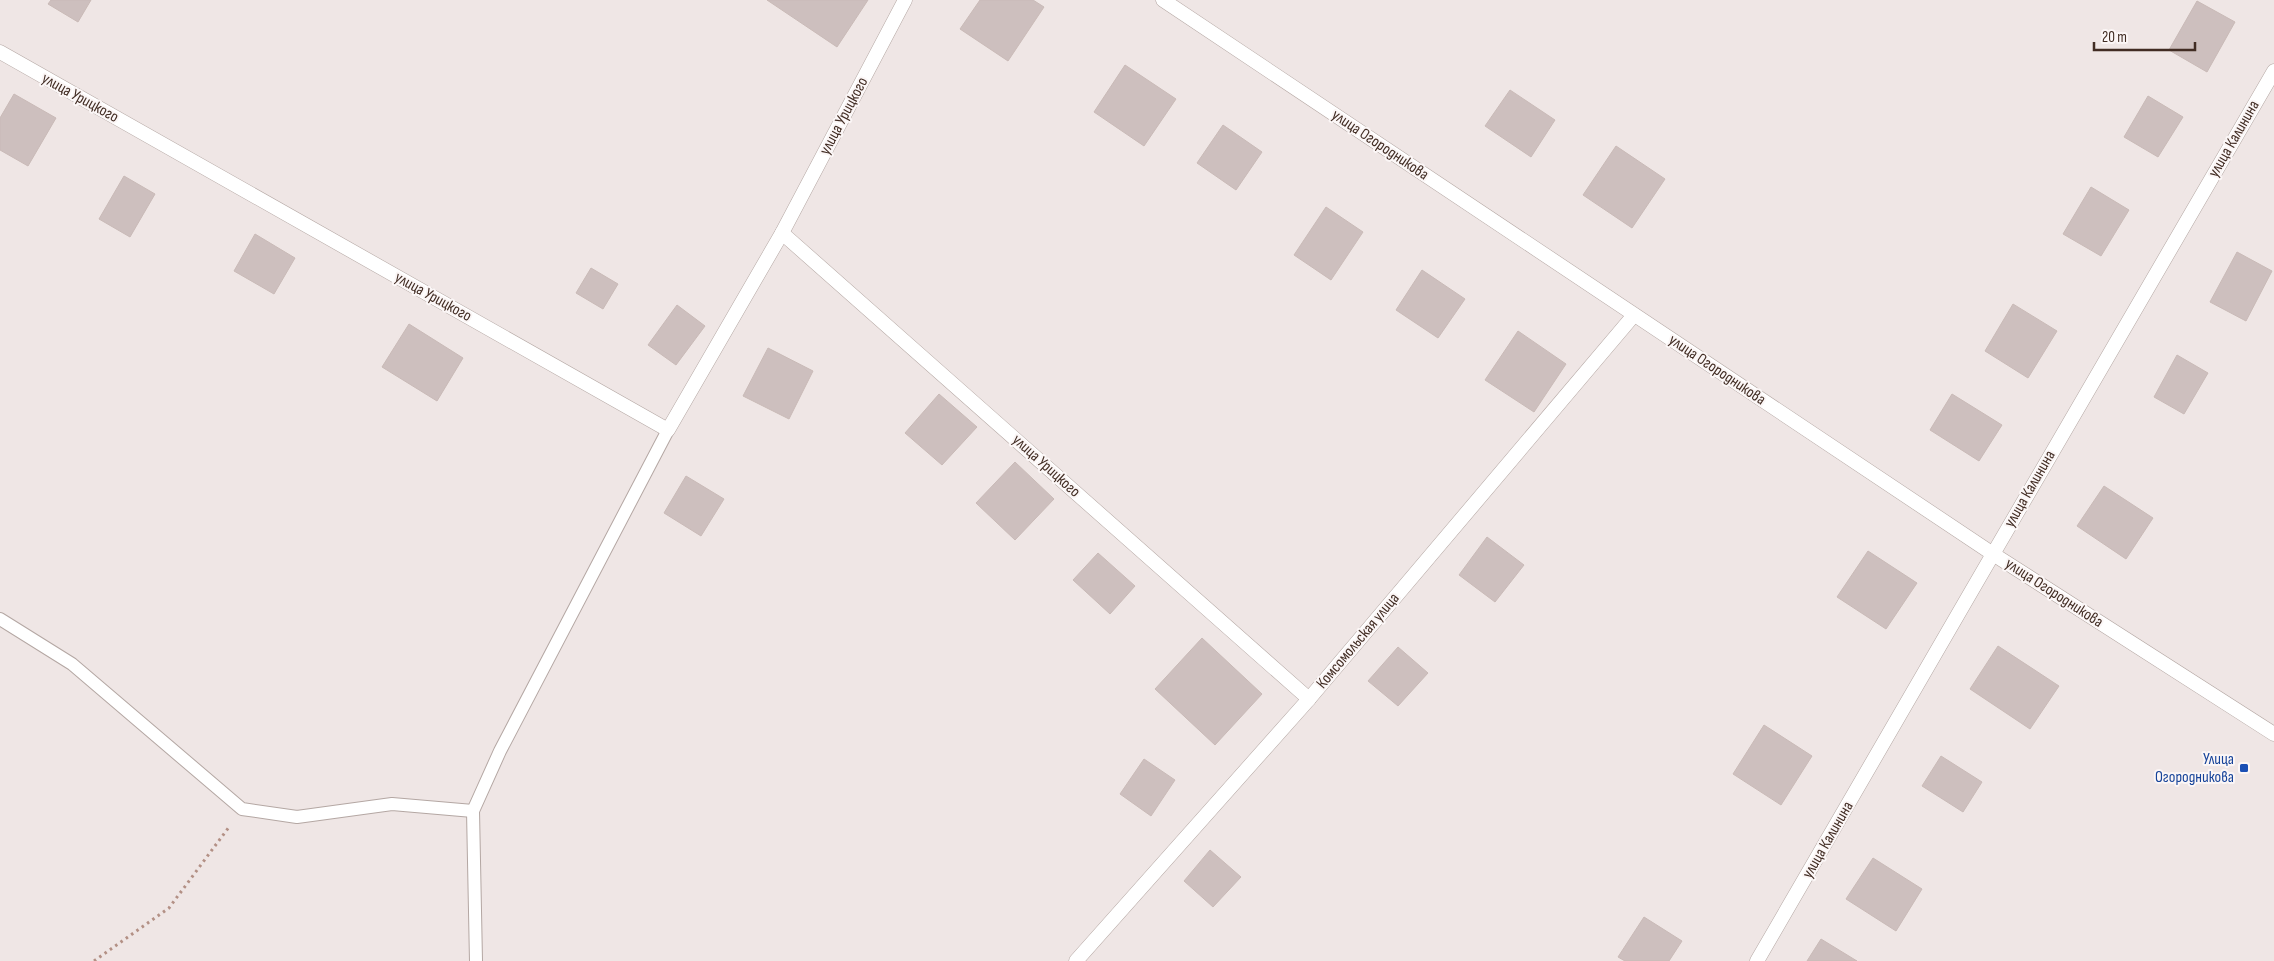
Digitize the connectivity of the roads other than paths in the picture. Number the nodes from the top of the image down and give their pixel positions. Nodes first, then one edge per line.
1 (906, 0) edge
2 (1163, 0) edge
3 (0, 52) edge
4 (2274, 71) edge
5 (782, 233) junction
6 (1634, 314) junction
7 (668, 430) junction
8 (1993, 554) junction
9 (0, 619) edge
10 (1309, 699) junction
11 (2274, 734) edge
12 (473, 811) junction
13 (476, 961) edge
14 (1076, 961) edge
15 (1757, 961) edge

1 - 5 street, улица Урицкого
2 - 6 street, улица Огородникова
3 - 7 street, улица Урицкого
4 - 8 street, улица Калинина
5 - 7 street, улица Урицкого
5 - 10 street, улица Урицкого
6 - 8 street, улица Огородникова
6 - 10 street, Комсомольская улица
7 - 12 lane
8 - 11 street, улица Огородникова
8 - 15 street, улица Калинина
9 - 12 lane
10 - 14 street, Комсомольская улица
12 - 13 lane

